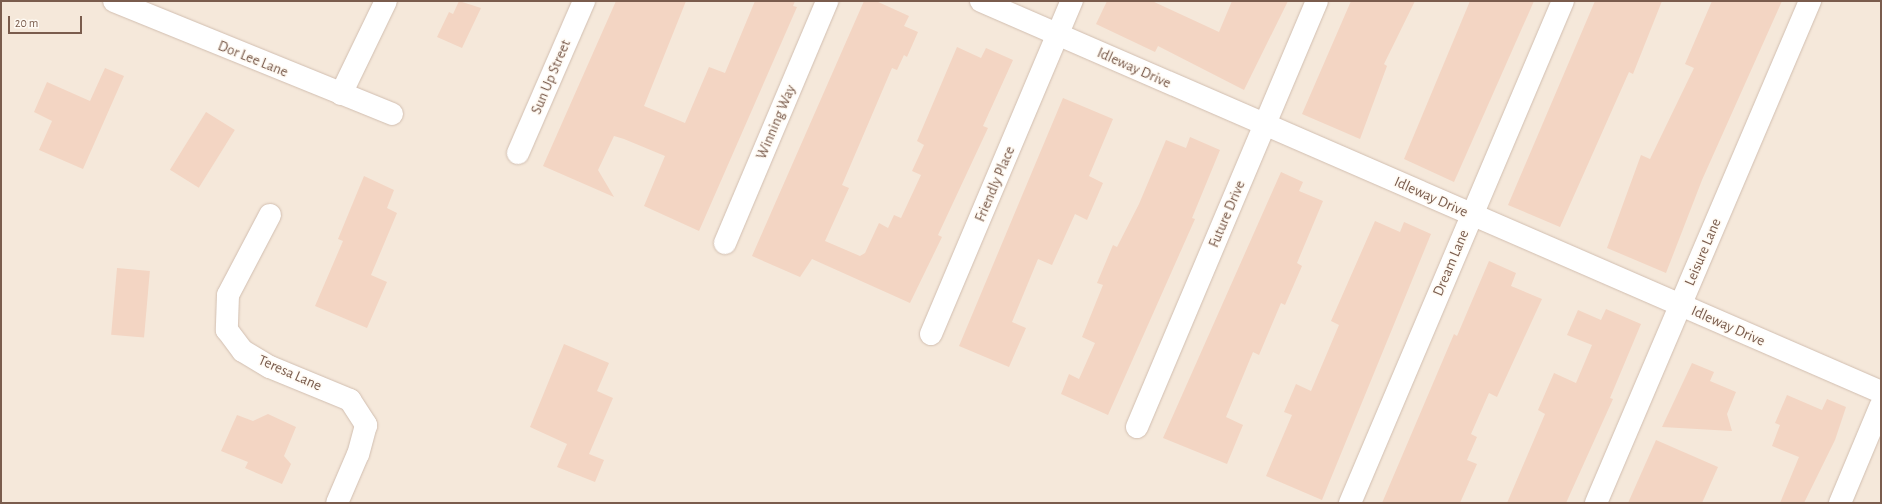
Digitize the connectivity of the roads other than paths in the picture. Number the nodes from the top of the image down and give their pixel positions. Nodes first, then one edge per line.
1 (114, 1) edge
2 (386, 1) edge
3 (584, 1) edge
4 (827, 1) edge
5 (981, 1) edge
6 (1072, 1) edge
7 (1317, 1) edge
8 (1562, 1) edge
9 (1810, 1) edge
10 (1058, 35) junction
11 (341, 94) junction
12 (392, 114) dead end
13 (1265, 125) junction
14 (518, 153) dead end
15 (270, 215) dead end
16 (1472, 215) junction
17 (725, 243) dead end
18 (1680, 305) junction
19 (931, 334) dead end
20 (1881, 392) edge
21 (1881, 405) edge
22 (1137, 427) dead end
23 (337, 503) edge
24 (1350, 503) edge
25 (1596, 503) edge
26 (1840, 503) edge

1 - 11 street, Dor Lee Lane
2 - 11 street
3 - 14 street, Sun Up Street
4 - 17 street, Winning Way
5 - 10 street, Idleway Drive
6 - 10 street, Friendly Place
7 - 13 street, Future Drive
8 - 16 street, Dream Lane
9 - 18 street, Leisure Lane
10 - 13 street, Idleway Drive
10 - 19 street, Friendly Place
11 - 12 street, Dor Lee Lane
13 - 16 street, Idleway Drive
13 - 22 street, Future Drive
15 - 23 street, Teresa Lane
16 - 18 street, Idleway Drive
16 - 24 street, Dream Lane
18 - 20 street, Idleway Drive
18 - 25 street, Leisure Lane
21 - 26 street

